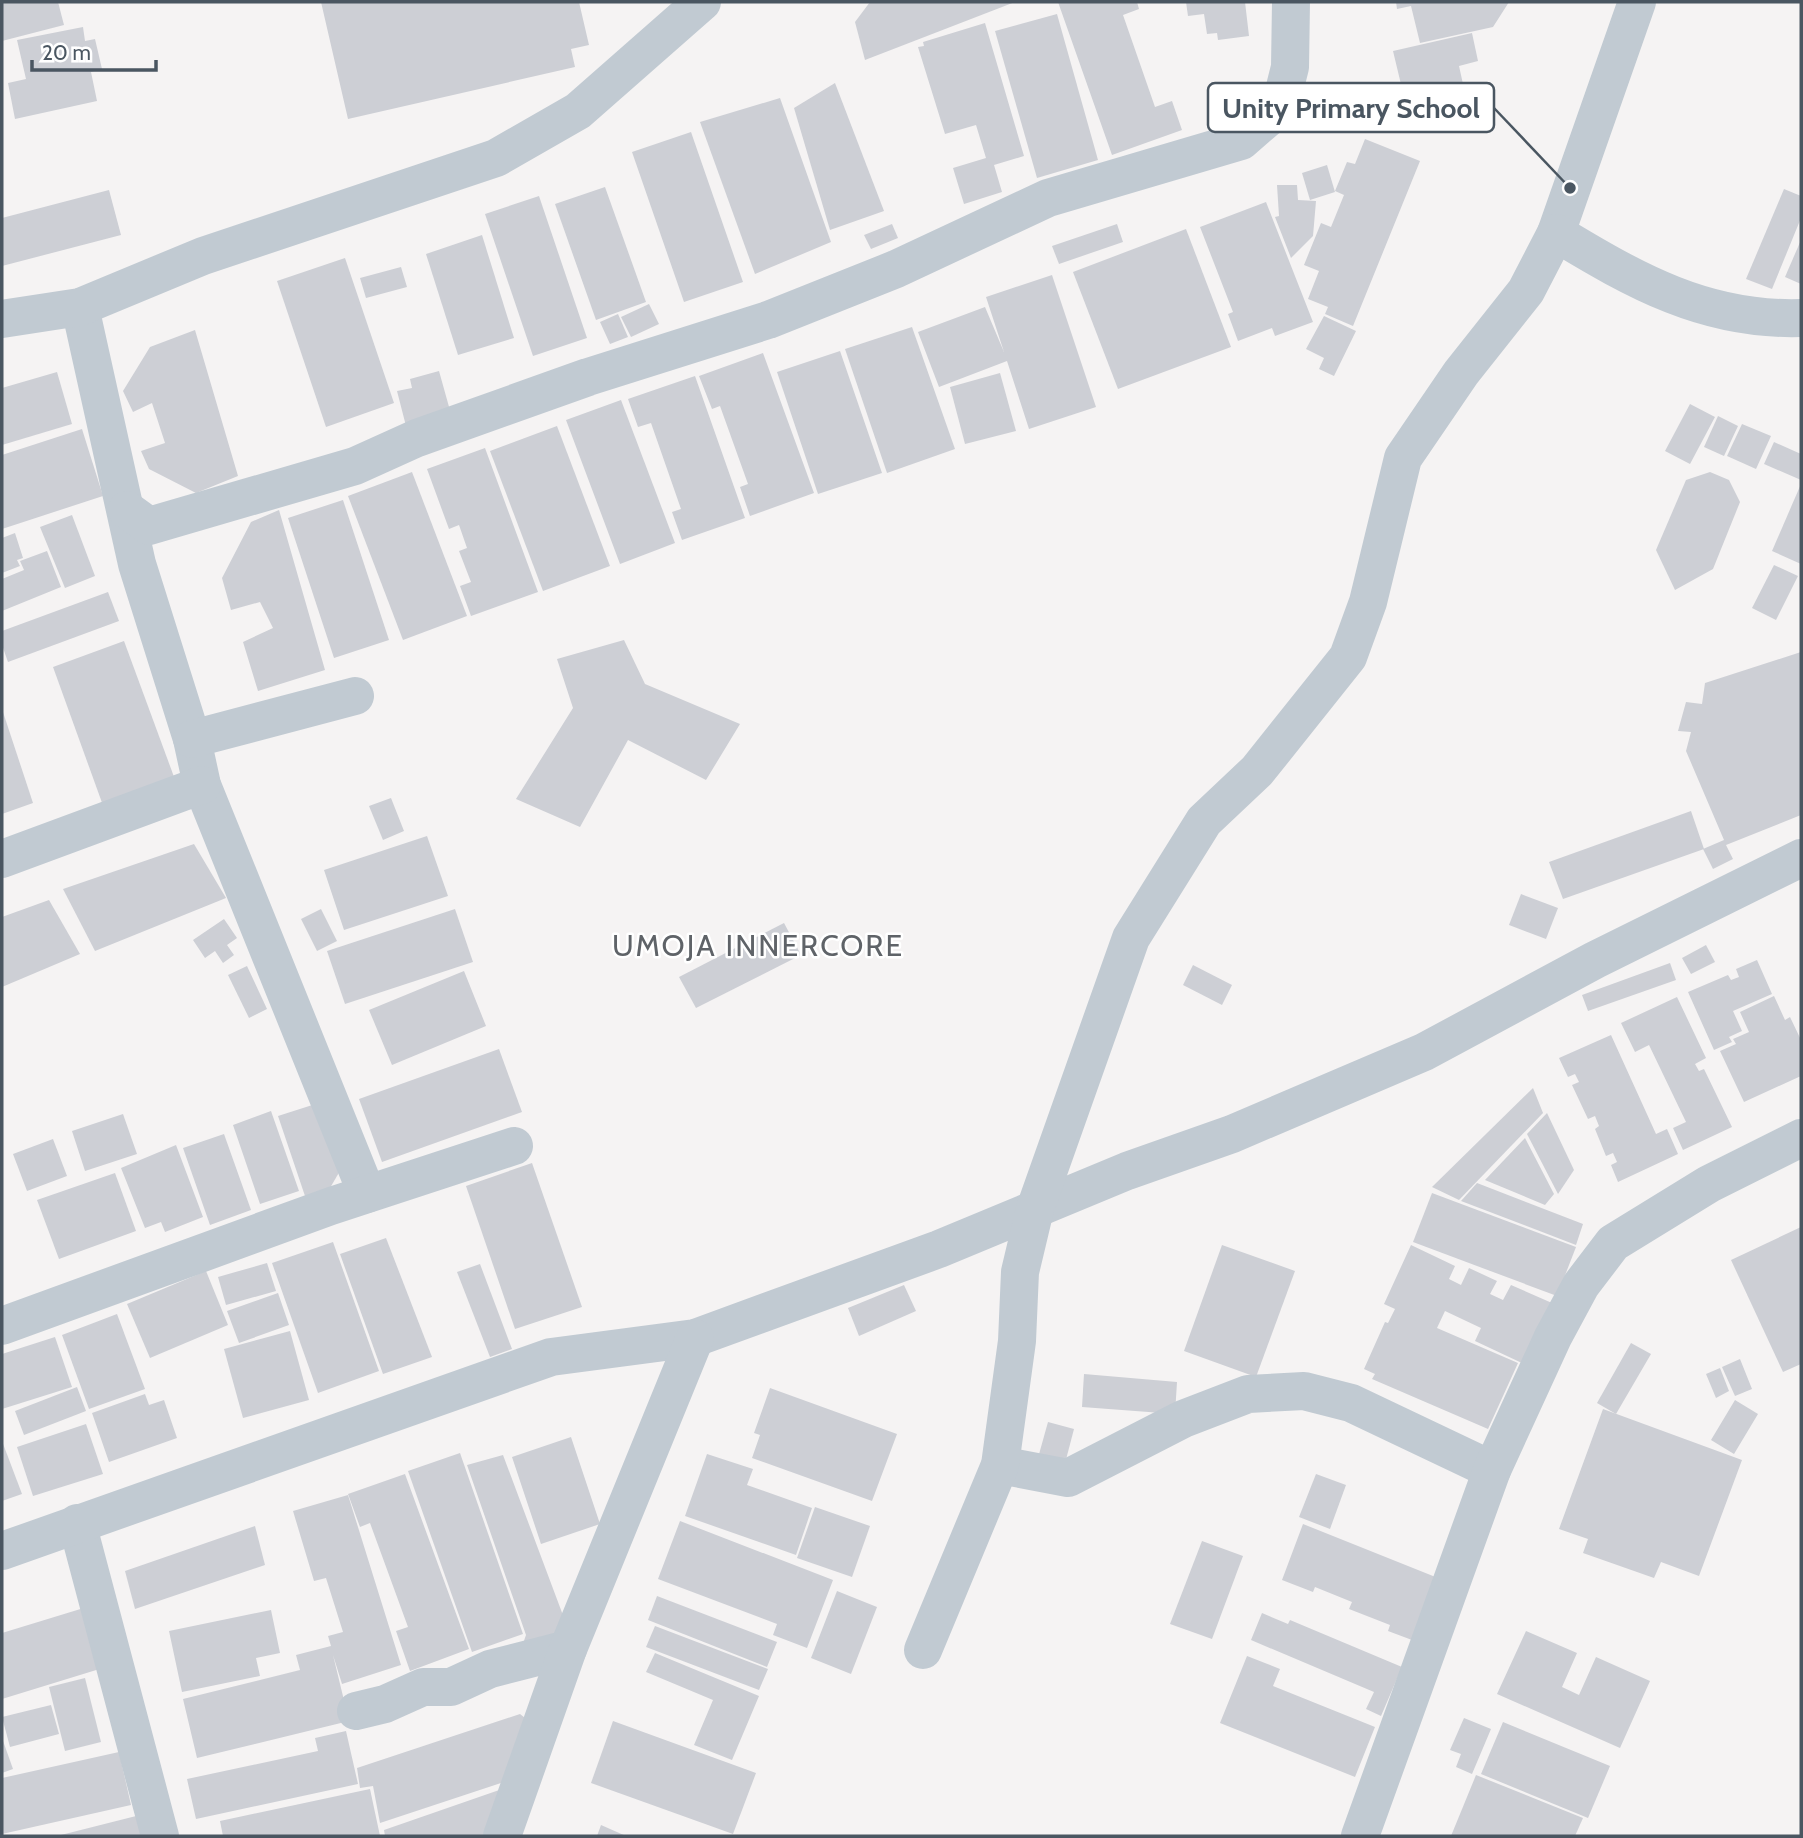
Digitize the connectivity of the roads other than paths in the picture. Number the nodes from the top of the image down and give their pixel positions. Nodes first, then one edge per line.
1 (702, 2) edge
2 (1291, 2) edge
3 (1637, 2) edge
4 (666, 15) edge
5 (1556, 233) junction
6 (80, 307) junction
7 (1801, 318) edge
8 (2, 319) edge
9 (127, 510) junction
10 (355, 696) dead end
11 (192, 739) junction
12 (202, 785) junction
13 (1801, 858) edge
14 (2, 859) edge
15 (1801, 1138) edge
16 (514, 1146) dead end
17 (367, 1194) junction
18 (1035, 1209) junction
19 (2, 1326) edge
20 (695, 1338) junction
21 (1000, 1465) junction
22 (1492, 1470) junction
23 (77, 1522) junction
24 (2, 1551) edge
25 (568, 1649) junction
26 (923, 1650) dead end
27 (356, 1711) dead end
28 (504, 1835) edge
29 (160, 1836) edge
30 (1360, 1836) edge

1 - 4 street
2 - 9 street
3 - 5 street
4 - 6 street
5 - 7 street
5 - 18 street
6 - 8 street
6 - 9 street
9 - 11 street
10 - 11 street
11 - 12 street
12 - 14 street
12 - 17 street
13 - 18 street
15 - 22 street
16 - 17 street
17 - 19 street
18 - 20 street
18 - 21 street
20 - 23 street
20 - 25 street
21 - 22 street
21 - 26 street
22 - 30 street
23 - 24 street
23 - 29 street
25 - 27 street
25 - 28 street

